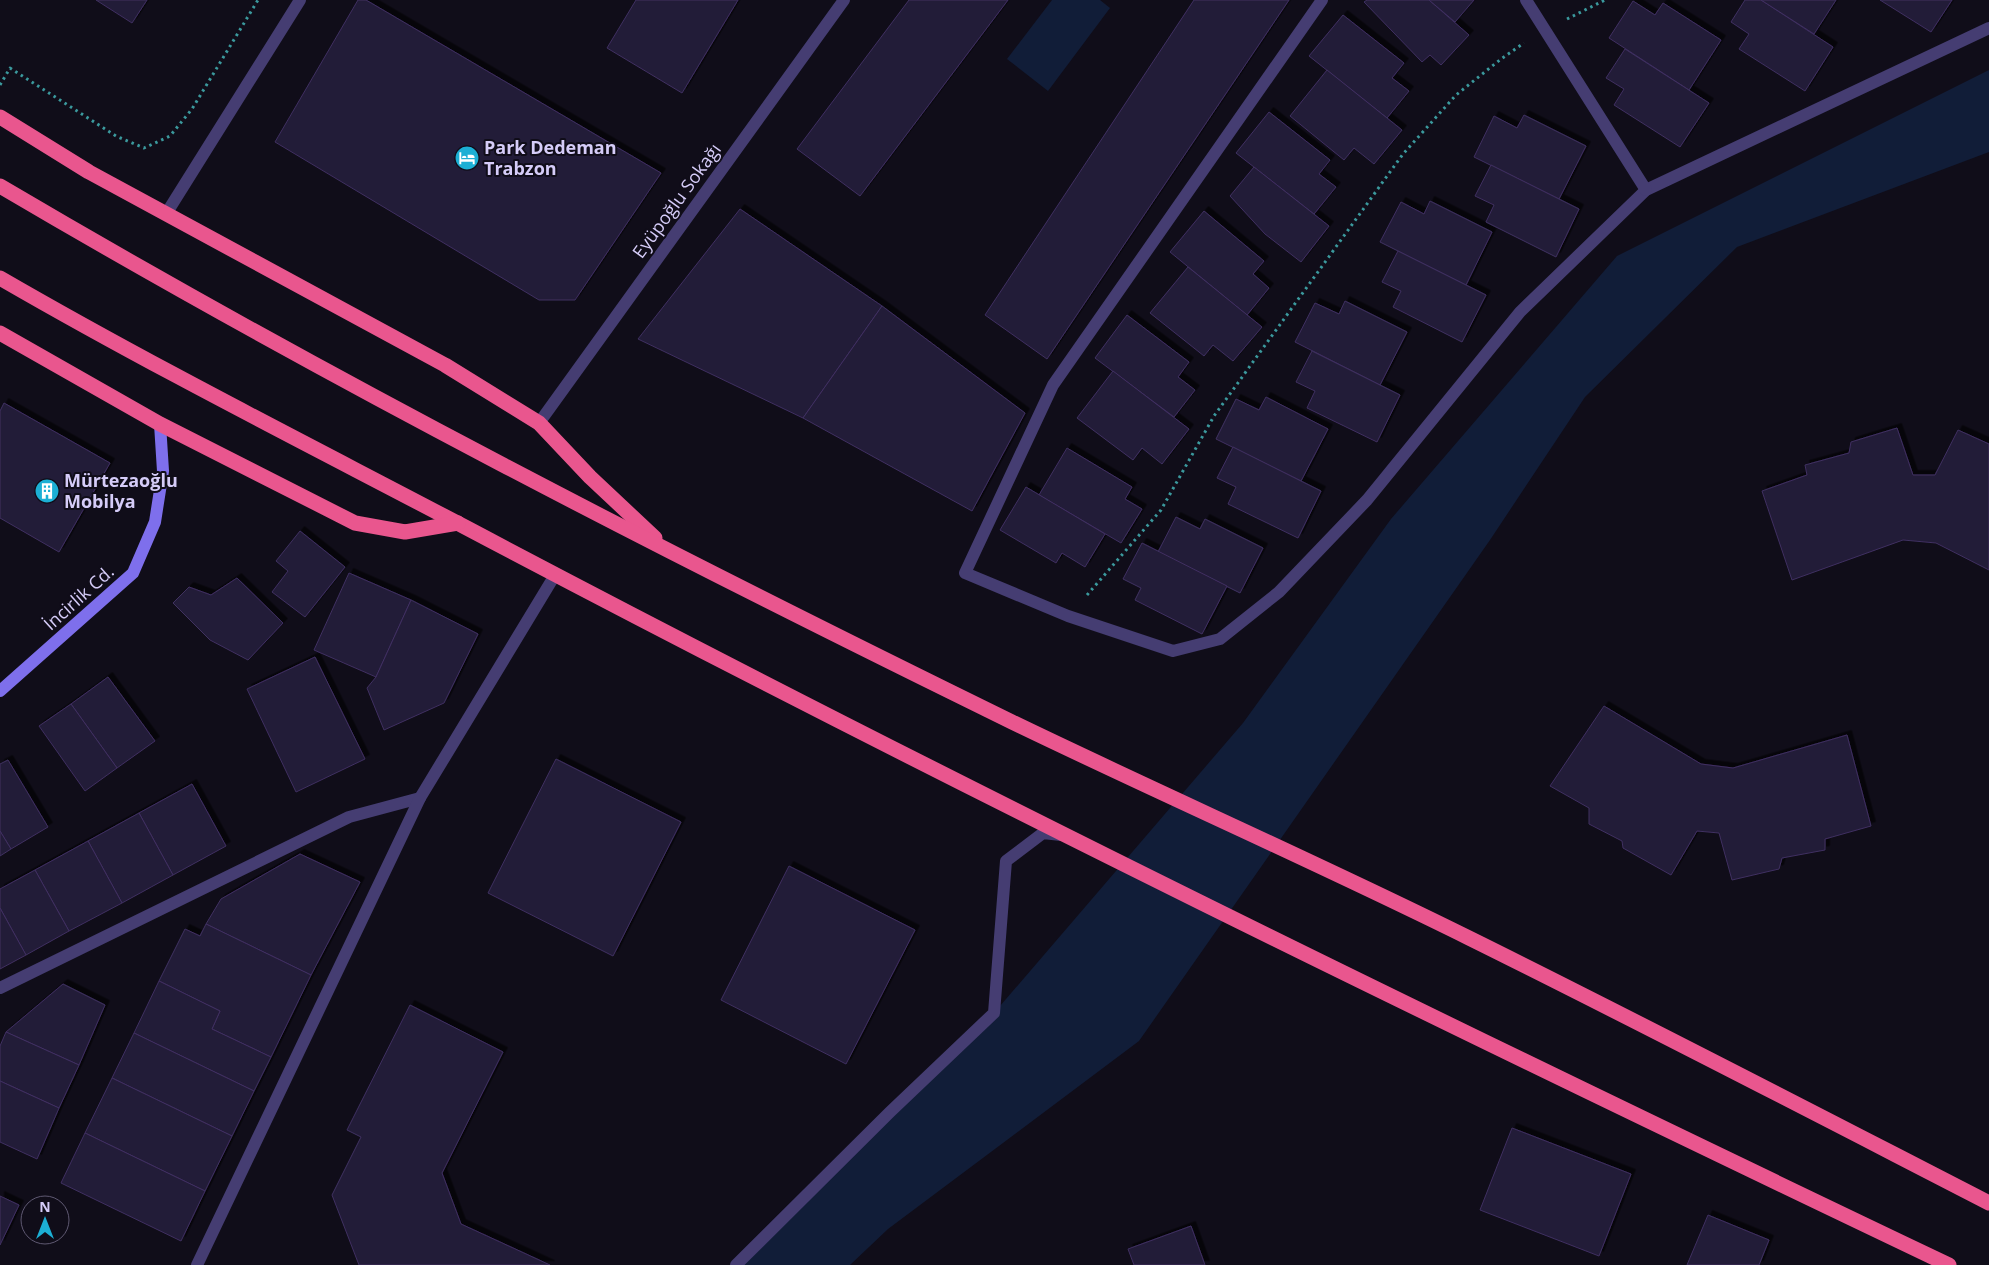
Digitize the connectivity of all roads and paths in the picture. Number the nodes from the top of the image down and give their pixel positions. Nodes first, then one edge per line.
1 (258, 0) edge
2 (300, 0) edge
3 (844, 0) edge
4 (1322, 0) edge
5 (1526, 0) edge
6 (1605, 0) edge
7 (1989, 28) edge
8 (1545, 30) junction
9 (0, 85) edge
10 (0, 117) edge
11 (0, 186) edge
12 (1646, 190) junction
13 (166, 214) junction
14 (0, 278) edge
15 (0, 333) edge
16 (539, 423) junction
17 (160, 424) junction
18 (458, 524) junction
19 (669, 550) junction
20 (555, 575) junction
21 (1068, 616) junction
22 (0, 691) edge
23 (420, 798) junction
24 (1067, 836) junction
25 (0, 988) edge
26 (1989, 1202) edge
27 (197, 1265) edge
28 (736, 1265) edge
29 (1949, 1265) edge

1 - 9 path
2 - 13 street
3 - 16 street, Eyüpoğlu Sokağı
4 - 21 street
5 - 8 street
6 - 8 path
7 - 12 street
8 - 12 street
8 - 21 path
10 - 13 highway
11 - 19 highway
12 - 21 street
13 - 16 highway
14 - 18 highway
15 - 17 highway
16 - 19 highway
17 - 18 highway
17 - 22 street, İncirlik Cd.
18 - 20 highway
19 - 26 highway
20 - 23 street
20 - 24 highway
23 - 25 street
23 - 27 street
24 - 28 street
24 - 29 highway

